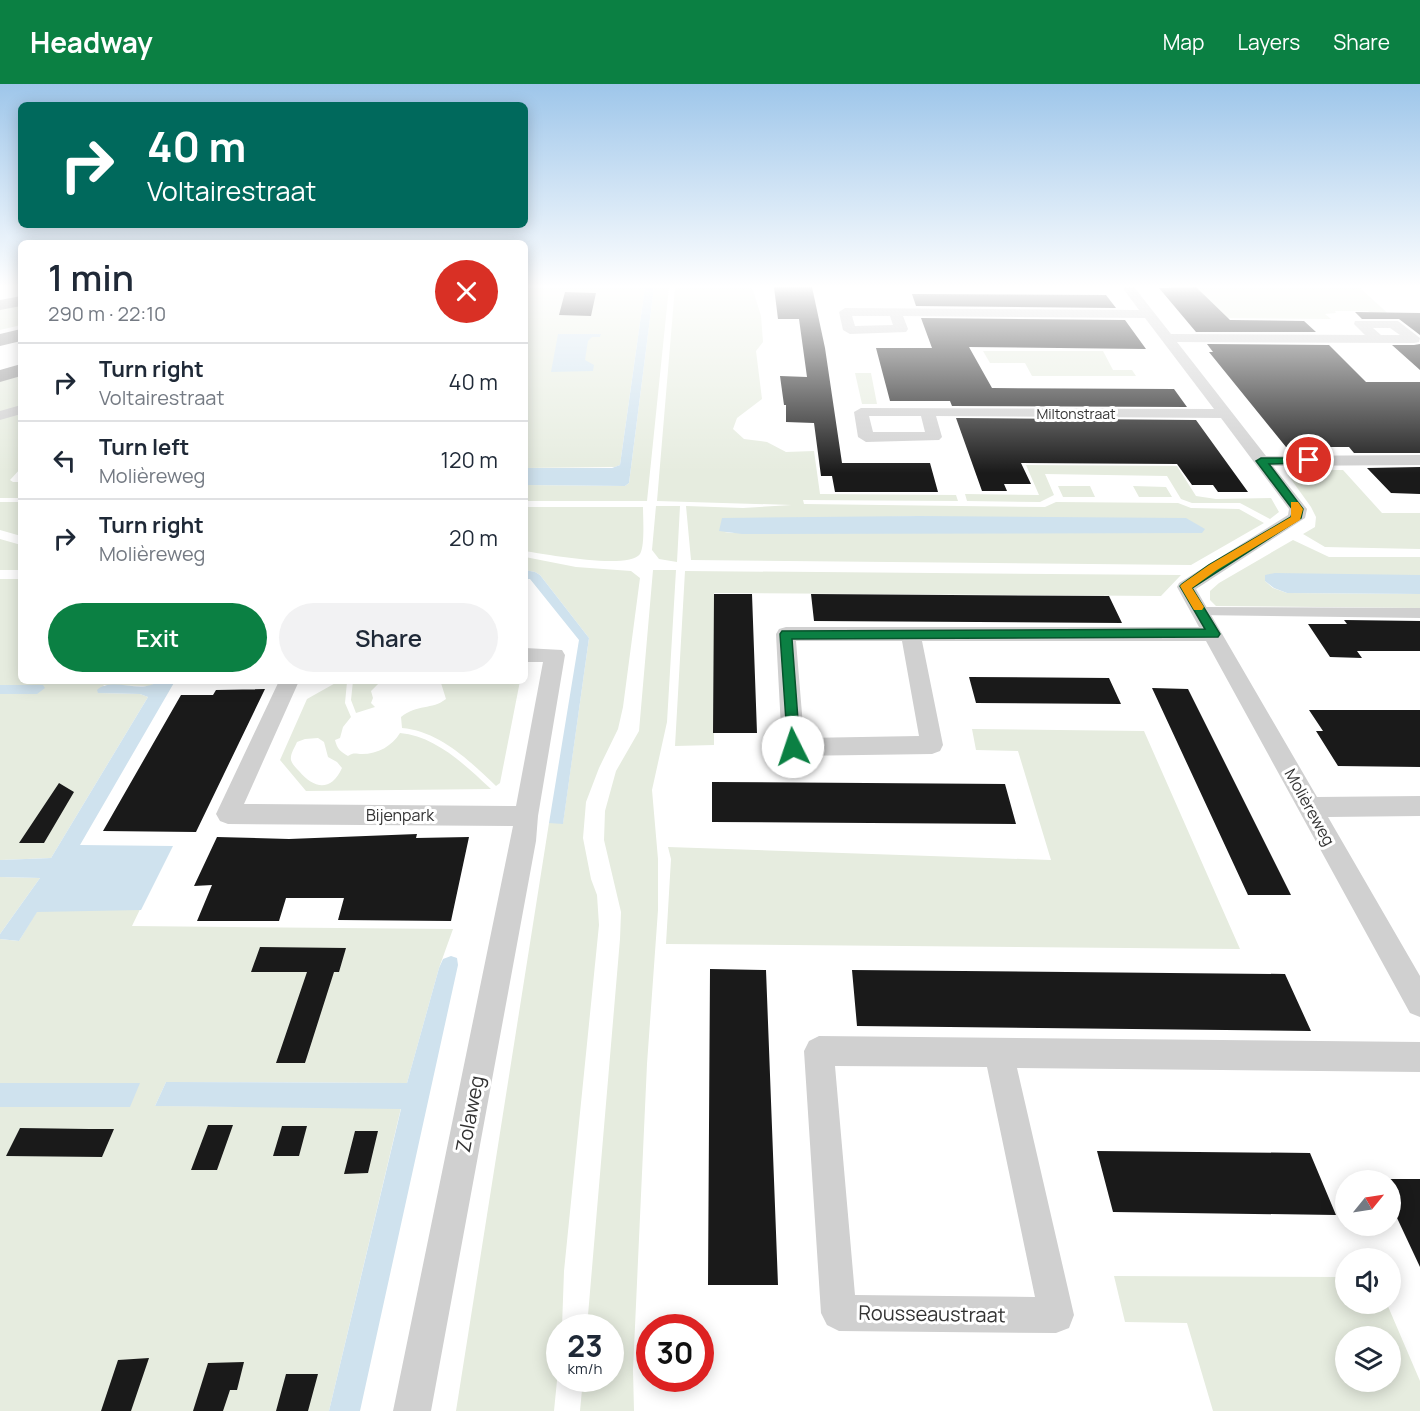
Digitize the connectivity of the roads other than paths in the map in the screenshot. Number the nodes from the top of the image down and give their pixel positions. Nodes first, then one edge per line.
1 (1177, 349) edge
2 (18, 350) edge
3 (0, 355) edge
4 (18, 362) edge
5 (0, 366) edge
6 (18, 371) edge
7 (0, 376) edge
8 (18, 410) edge
9 (927, 412) dead end
10 (1225, 414) junction
11 (0, 416) edge
12 (1420, 460) edge
13 (1261, 461) junction
14 (1201, 612) junction
15 (1420, 613) edge
16 (910, 633) junction
17 (1214, 634) junction
18 (528, 655) edge
19 (288, 684) edge
20 (1420, 806) edge
21 (1310, 807) junction
22 (526, 816) junction
23 (1420, 1002) edge
24 (999, 1053) junction
25 (1420, 1057) edge
26 (412, 1411) edge

1 - 10 street, Molièreweg
2 - 3 highway
4 - 5 highway
6 - 7 highway
8 - 11 street
9 - 10 street, Miltonstraat
10 - 13 street, Molièreweg
12 - 13 street
13 - 14 street, Molièreweg
14 - 15 street
14 - 17 street, Molièreweg
16 - 16 street
16 - 17 street
17 - 21 street, Molièreweg
18 - 22 street
19 - 22 street, Bijenpark
20 - 21 street
21 - 23 street, Molièreweg
22 - 26 street, Zolaweg
24 - 24 street, Rousseaustraat
24 - 25 street, Rousseaustraat

